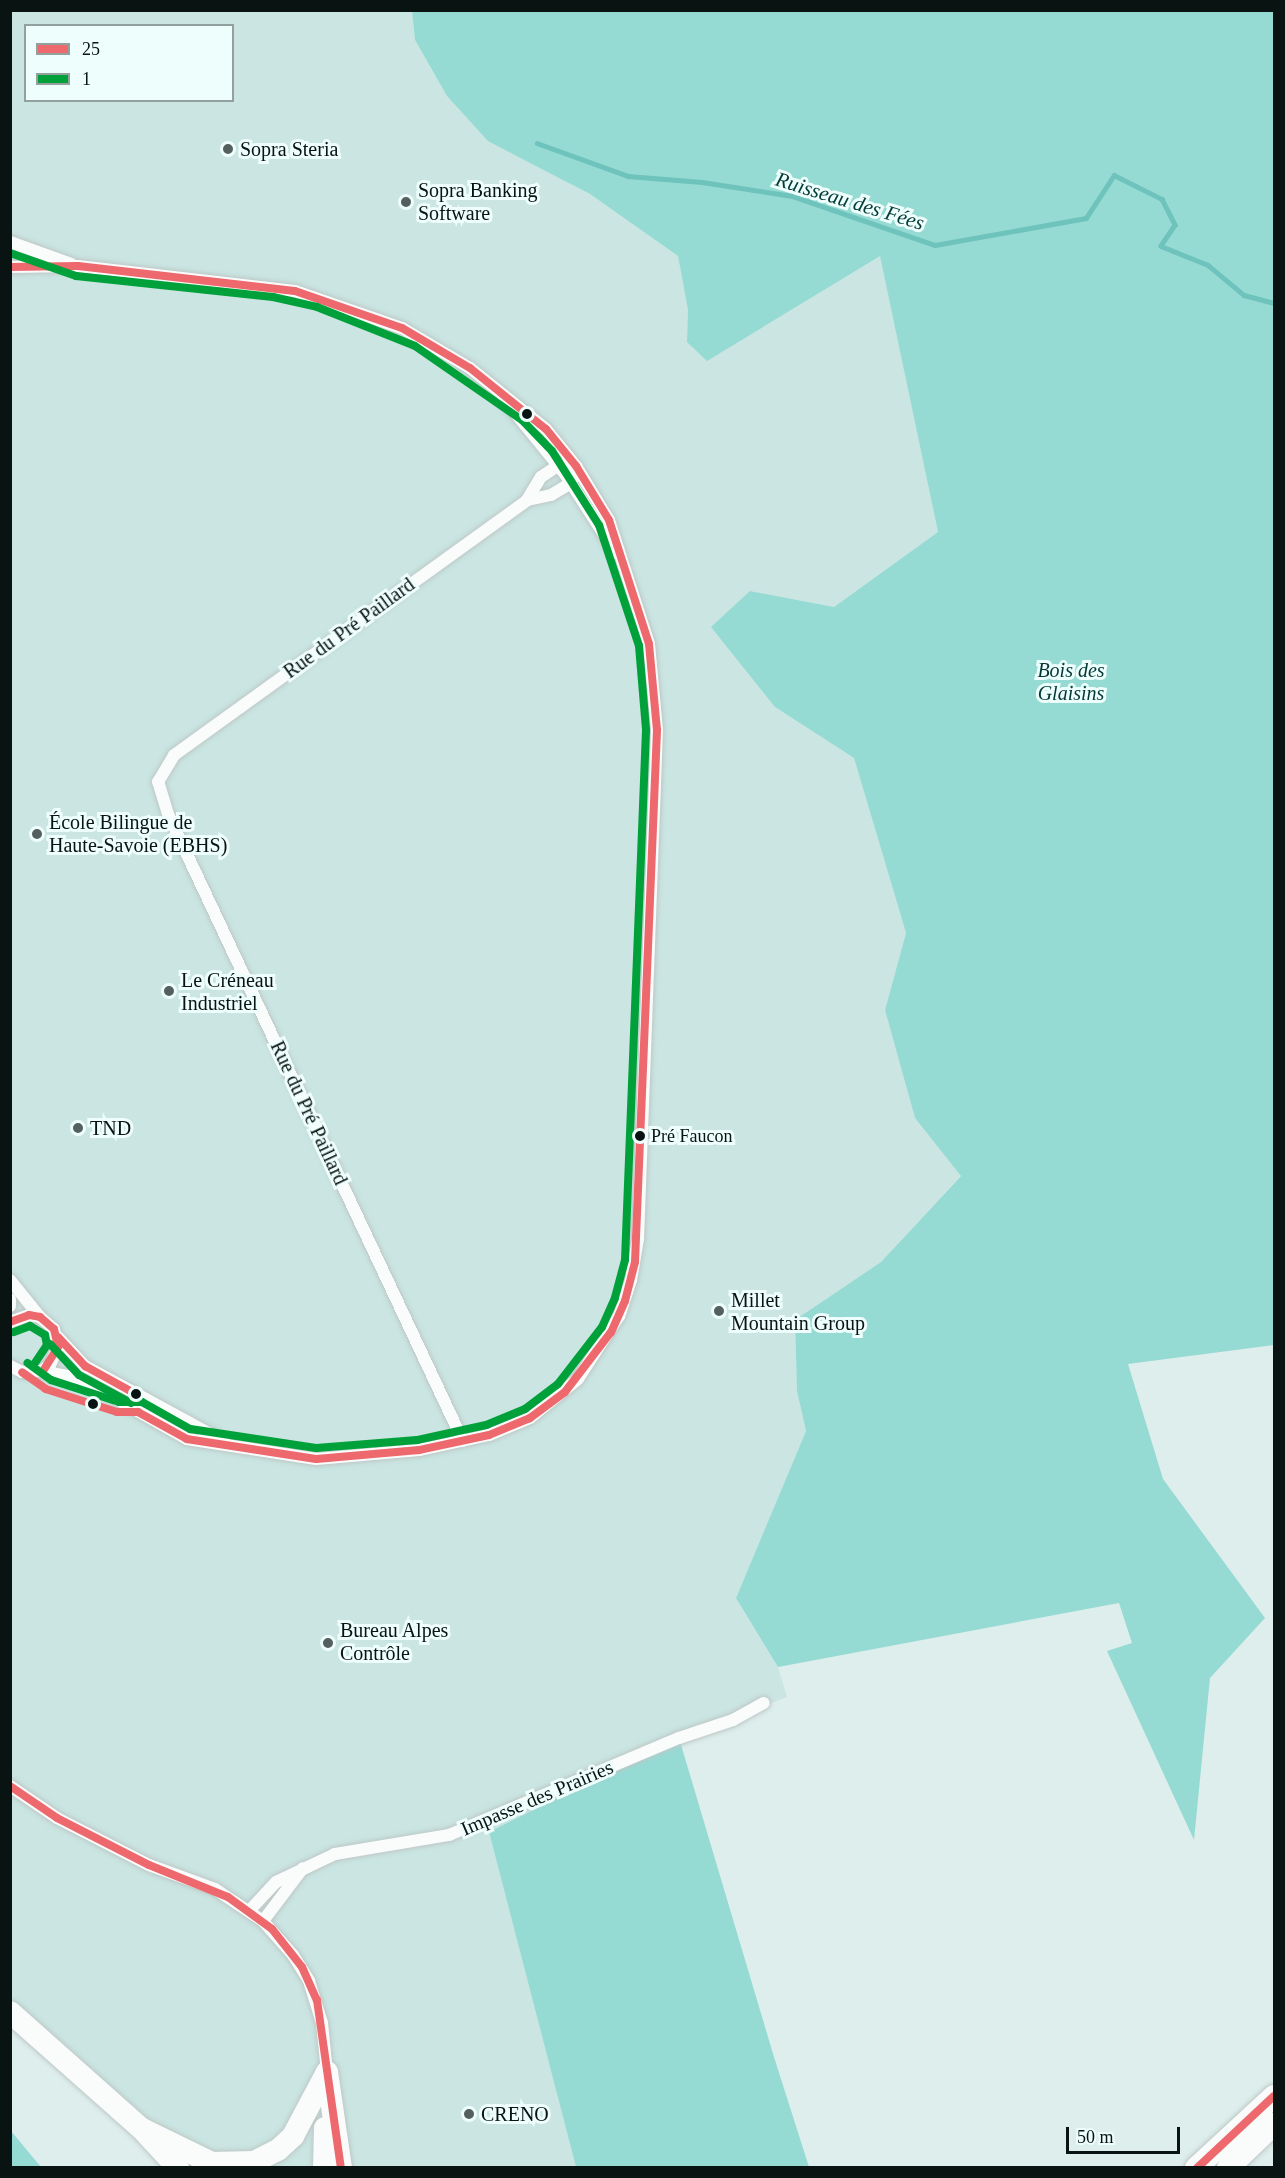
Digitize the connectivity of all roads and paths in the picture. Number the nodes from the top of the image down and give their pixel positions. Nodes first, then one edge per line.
1 (10, 242) edge
2 (78, 266) junction
3 (10, 267) edge
4 (497, 390) junction
5 (559, 465) junction
6 (576, 466) junction
7 (571, 483) junction
8 (527, 500) junction
9 (625, 566) junction
10 (10, 1280) edge
11 (10, 1299) edge
12 (10, 1306) edge
13 (40, 1317) junction
14 (10, 1322) edge
15 (58, 1337) junction
16 (10, 1366) edge
17 (41, 1371) junction
18 (463, 1441) junction
19 (234, 1447) junction
20 (764, 1703) dead end
21 (10, 1786) edge
22 (303, 1867) junction
23 (250, 1910) junction
24 (263, 1921) junction
25 (10, 2012) edge
26 (64, 2060) junction
27 (327, 2072) junction
28 (1275, 2096) edge
29 (1275, 2124) edge
30 (142, 2129) junction
31 (158, 2168) edge
32 (178, 2168) edge
33 (324, 2168) edge
34 (341, 2168) edge
35 (1196, 2168) edge
36 (1228, 2168) edge

1 - 2 street
2 - 3 street
2 - 4 street
4 - 5 street
4 - 6 street
5 - 6 street
5 - 7 street
5 - 8 street, Rue du Pré Paillard
6 - 7 street
6 - 9 street
7 - 8 street, Rue du Pré Paillard
7 - 9 street
8 - 18 street, Rue du Pré Paillard
9 - 18 street
10 - 13 street
11 - 12 street
13 - 14 street
13 - 15 street
15 - 17 street
15 - 19 street
16 - 17 street
17 - 19 street
18 - 19 street
20 - 22 street, Impasse des Prairies
21 - 23 street
22 - 23 street, Impasse des Prairies
22 - 24 street
23 - 24 street
24 - 27 street
25 - 26 highway
26 - 30 highway
26 - 31 highway
27 - 30 highway
27 - 33 highway
27 - 34 highway
28 - 35 highway
29 - 36 highway
30 - 32 highway

